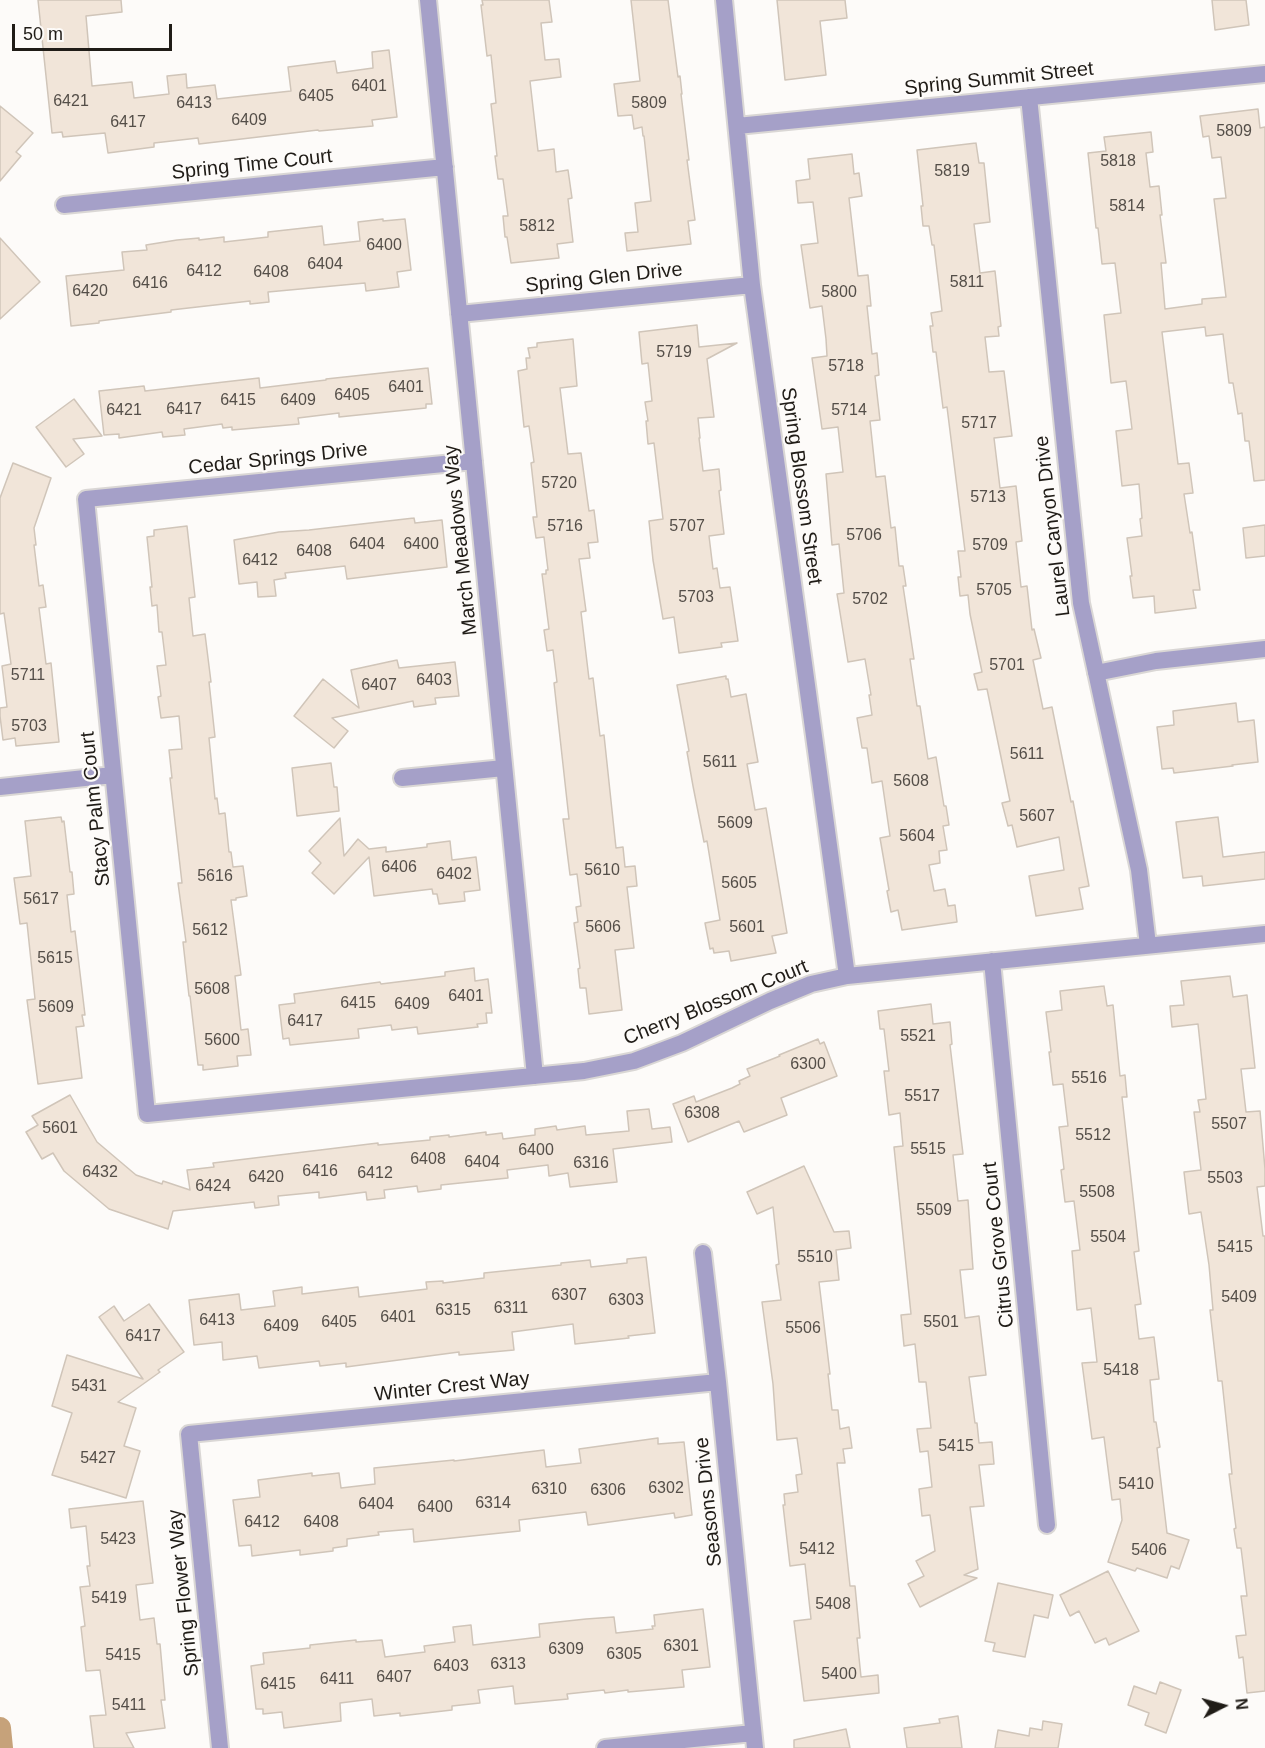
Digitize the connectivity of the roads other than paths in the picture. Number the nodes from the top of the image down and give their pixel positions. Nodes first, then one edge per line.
1 (428, 0) edge
2 (724, 0) edge
3 (1265, 74) edge
4 (1029, 97) junction
5 (737, 126) junction
6 (445, 167) junction
7 (64, 205) dead end
8 (752, 285) junction
9 (459, 314) junction
10 (474, 461) junction
11 (86, 499) joint
12 (1265, 650) edge
13 (1096, 673) junction
14 (504, 768) junction
15 (113, 775) junction
16 (402, 778) dead end
17 (0, 786) edge
18 (1265, 934) edge
19 (1148, 945) junction
20 (992, 961) junction
21 (847, 976) junction
22 (535, 1076) junction
23 (147, 1114) joint
24 (703, 1253) dead end
25 (718, 1382) junction
26 (189, 1434) joint
27 (1047, 1526) dead end
28 (754, 1741) edge
29 (220, 1748) edge
30 (604, 1748) edge

1 - 6 street, March Meadows Way
2 - 5 street, Spring Blossom Street
3 - 4 street, Spring Summit Street
4 - 5 street, Spring Summit Street
4 - 13 street, Laurel Canyon Drive
5 - 8 street, Spring Blossom Street
6 - 7 street, Spring Time Court
6 - 9 street, March Meadows Way
8 - 9 street, Spring Glen Drive
8 - 21 street, Spring Blossom Street
9 - 10 street, March Meadows Way
10 - 11 street, Cedar Springs Drive
10 - 14 street, March Meadows Way
11 - 15 street, Stacy Palm Court
12 - 13 street
13 - 19 street, Laurel Canyon Drive
14 - 16 street
14 - 22 street, March Meadows Way
15 - 17 street
15 - 23 street, Stacy Palm Court
18 - 19 street, Cherry Blossom Court
19 - 20 street, Cherry Blossom Court
20 - 21 street, Cherry Blossom Court
20 - 27 street, Citrus Grove Court
21 - 22 street, Cherry Blossom Court
22 - 23 street, Cherry Blossom Court
24 - 25 street, Seasons Drive
25 - 26 street, Winter Crest Way
25 - 28 street, Seasons Drive
26 - 29 street, Spring Flower Way
28 - 30 street

